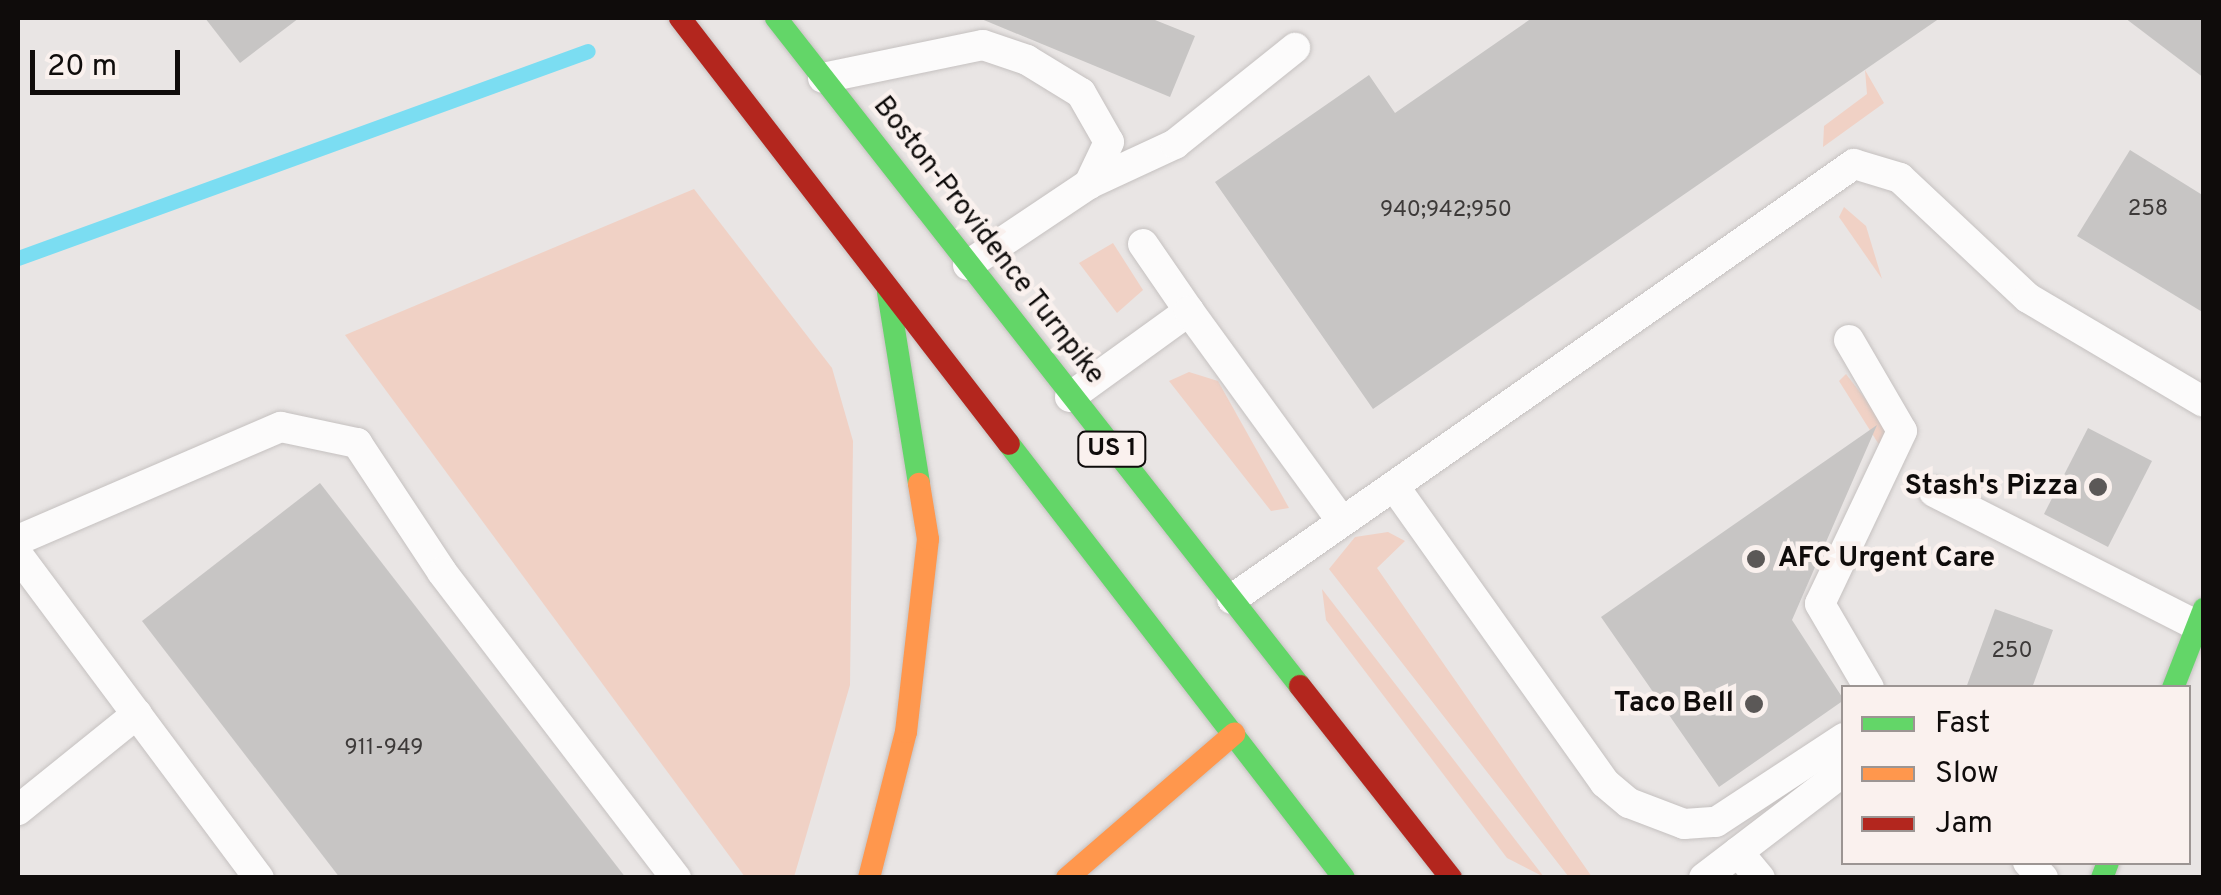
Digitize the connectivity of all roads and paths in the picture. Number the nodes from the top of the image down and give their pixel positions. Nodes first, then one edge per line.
1 (680, 18) edge
2 (776, 18) edge
3 (1295, 48) dead end
4 (823, 78) junction
5 (1089, 184) junction
6 (1143, 244) dead end
7 (968, 266) junction
8 (886, 284) junction
9 (1189, 310) junction
10 (1850, 340) dead end
11 (1070, 397) junction
12 (2204, 402) edge
13 (1394, 486) junction
14 (1934, 492) dead end
15 (1340, 519) junction
16 (18, 540) edge
17 (18, 554) edge
18 (1232, 599) junction
19 (2200, 617) edge
20 (1866, 685) edge
21 (2173, 685) edge
22 (137, 714) junction
23 (1234, 734) junction
24 (1841, 740) edge
25 (1841, 773) edge
26 (18, 810) edge
27 (1738, 852) junction
28 (259, 878) edge
29 (676, 878) edge
30 (869, 878) edge
31 (1067, 878) edge
32 (1344, 878) edge
33 (1451, 878) edge
34 (1704, 878) edge
35 (1760, 878) edge

1 - 8 main road, US 1
2 - 4 main road, Boston-Providence Turnpike / US 1
3 - 5 lane
4 - 5 lane
4 - 7 main road, Boston-Providence Turnpike / US 1
5 - 7 lane
6 - 9 lane
7 - 11 main road, Boston-Providence Turnpike / US 1
8 - 23 main road, US 1
8 - 30 main road
9 - 11 lane
9 - 15 lane
10 - 20 lane
11 - 18 main road, Boston-Providence Turnpike / US 1
12 - 13 lane
13 - 15 lane
13 - 24 lane
14 - 19 lane
15 - 18 lane
16 - 29 lane
17 - 22 lane
18 - 33 main road, Boston-Providence Turnpike / US 1
19 - 21 main road
22 - 26 lane
22 - 28 lane
23 - 31 main road
23 - 32 main road, US 1
25 - 27 lane
27 - 34 lane
27 - 35 lane

